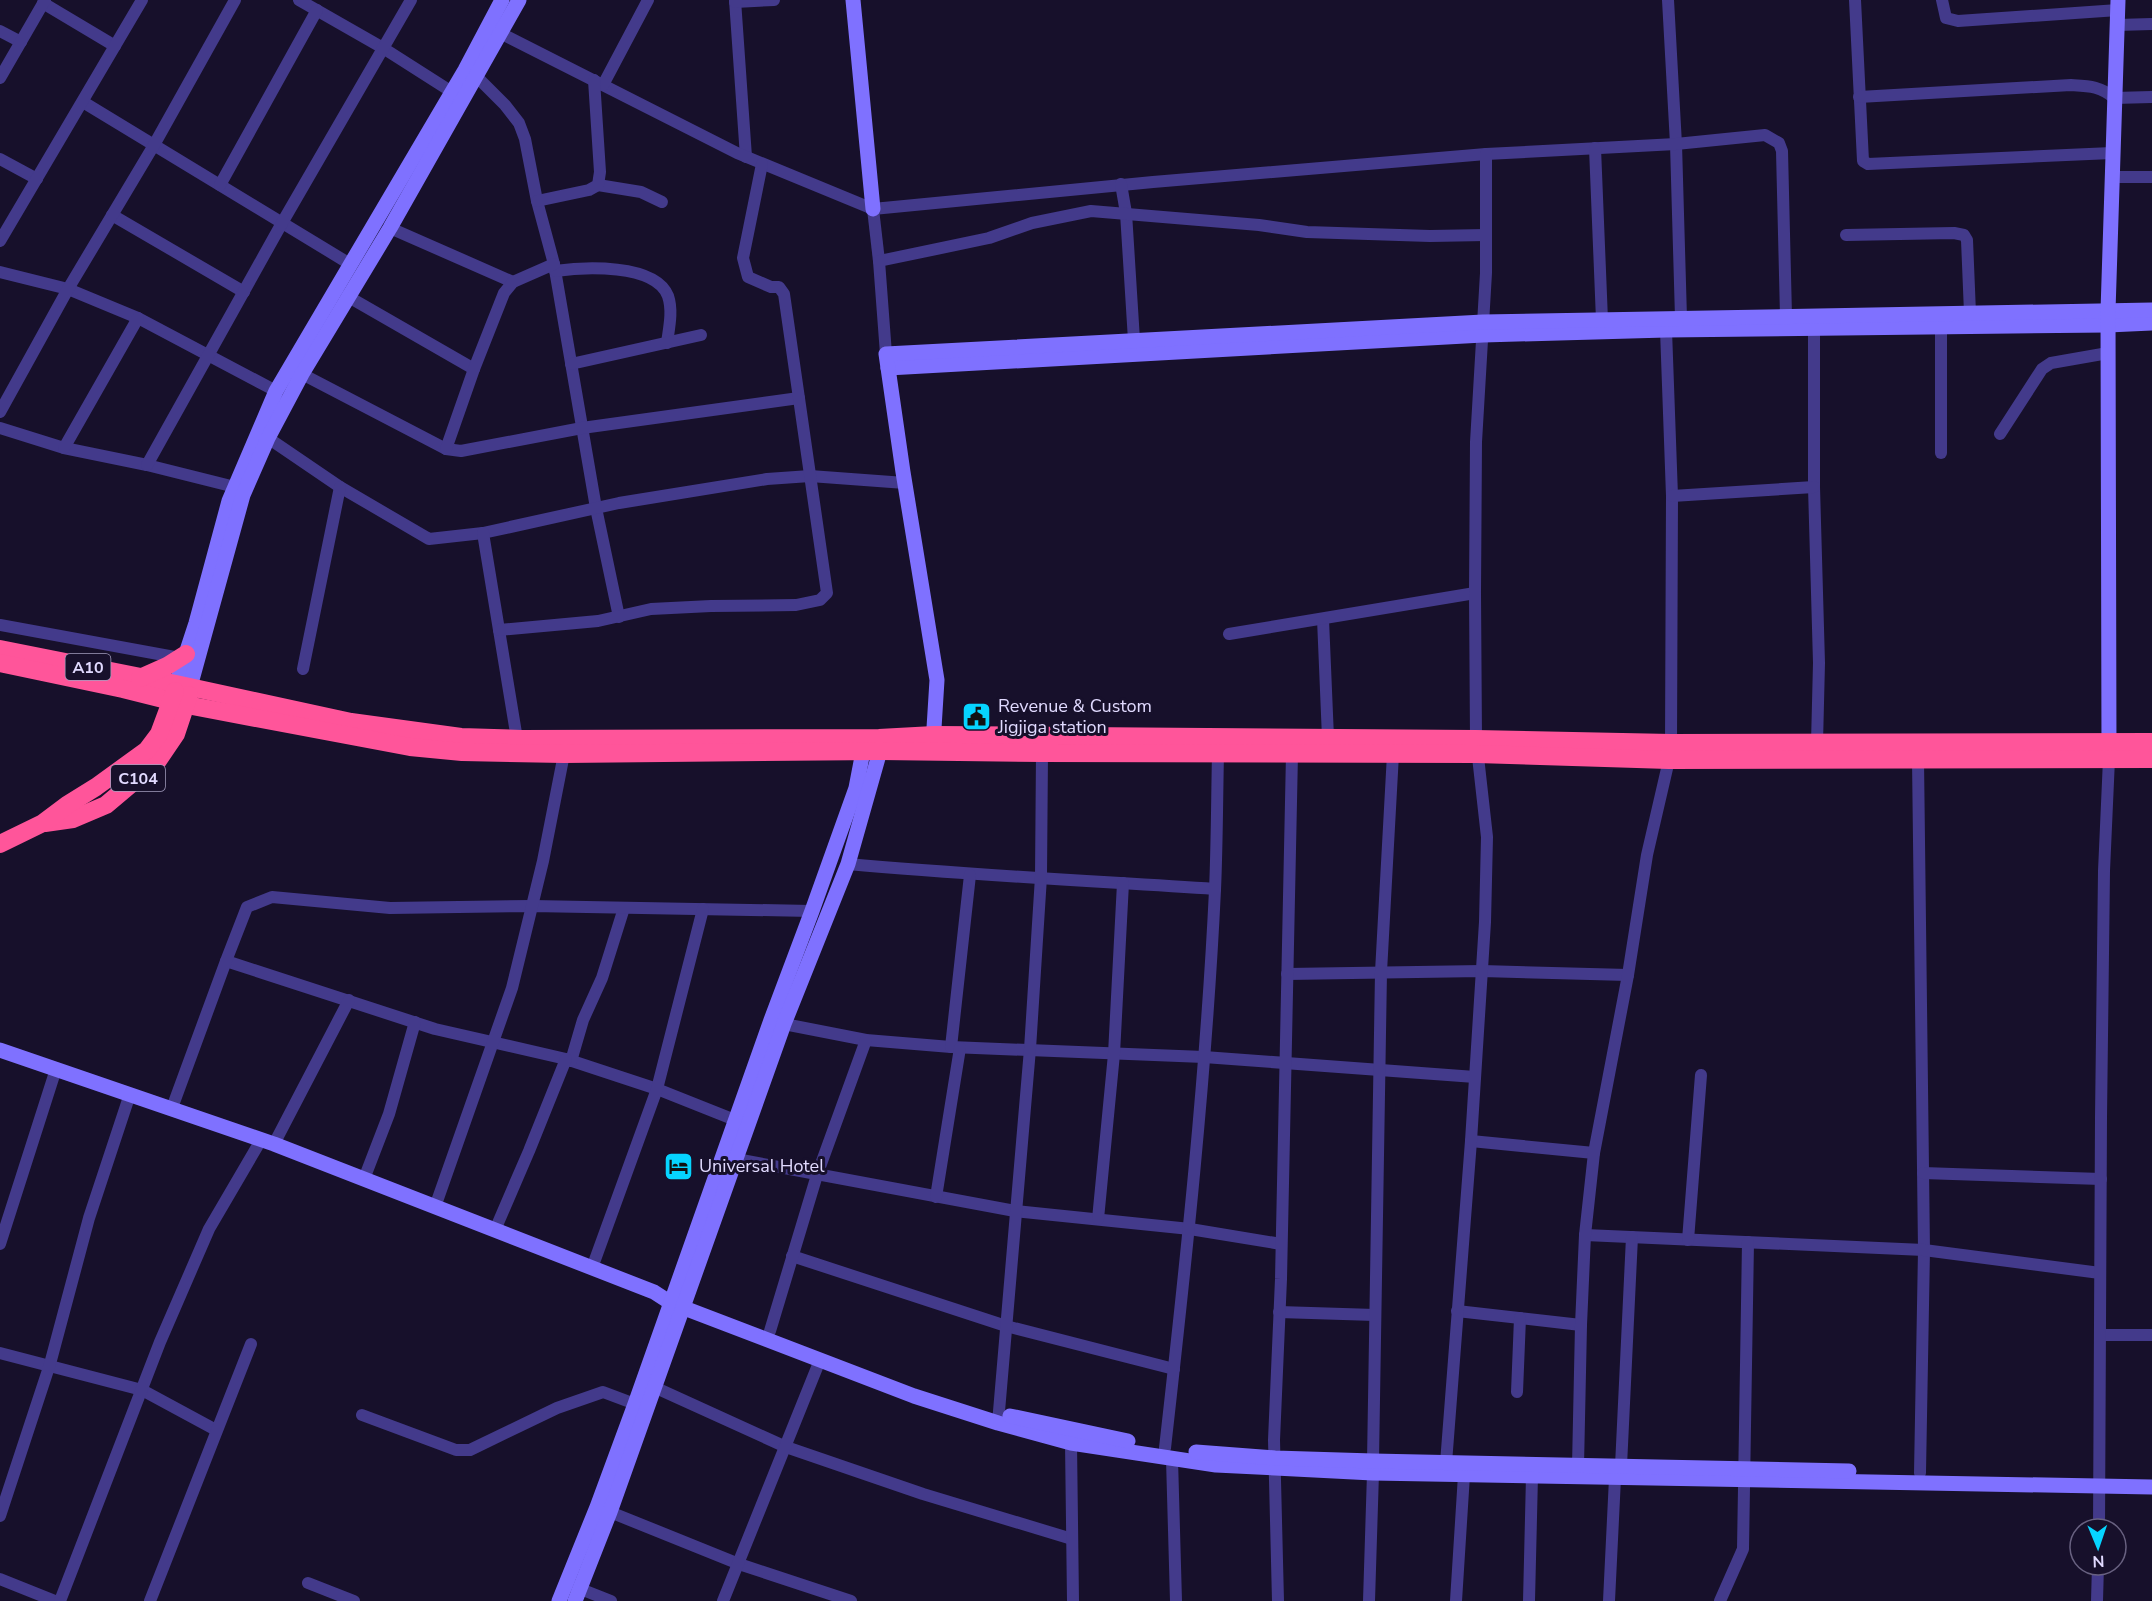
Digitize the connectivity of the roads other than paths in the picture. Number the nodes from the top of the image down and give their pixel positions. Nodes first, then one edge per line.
1 (142, 0) edge
2 (235, 0) edge
3 (299, 0) edge
4 (411, 0) edge
5 (502, 0) edge
6 (519, 0) edge
7 (648, 0) edge
8 (774, 0) edge
9 (853, 0) edge
10 (1668, 0) edge
11 (1855, 0) edge
12 (1942, 0) edge
13 (735, 1) edge
14 (44, 2) edge
15 (317, 10) junction
16 (2117, 12) edge
17 (2152, 24) edge
18 (495, 30) junction
19 (0, 31) edge
20 (21, 42) junction
21 (115, 46) junction
22 (383, 48) junction
23 (477, 77) junction
24 (0, 78) edge
25 (598, 82) junction
26 (452, 92) junction
27 (1859, 97) junction
28 (2152, 97) edge
29 (2114, 98) junction
30 (83, 102) junction
31 (1676, 144) junction
32 (154, 145) junction
33 (1595, 148) junction
34 (2112, 153) junction
35 (1486, 154) junction
36 (746, 157) junction
37 (0, 159) edge
38 (762, 164) junction
39 (2111, 177) junction
40 (2152, 177) edge
41 (37, 179) junction
42 (1121, 184) junction
43 (220, 185) junction
44 (598, 185) junction
45 (537, 201) junction
46 (662, 202) dead end
47 (873, 209) junction
48 (1126, 213) junction
49 (112, 215) junction
50 (282, 223) junction
51 (390, 228) junction
52 (1486, 235) junction
53 (1846, 235) dead end
54 (0, 241) edge
55 (879, 261) junction
56 (350, 264) junction
57 (554, 268) junction
58 (0, 272) edge
59 (513, 282) junction
60 (68, 289) junction
61 (244, 291) junction
62 (347, 296) junction
63 (2152, 310) edge
64 (1970, 314) junction
65 (1786, 316) junction
66 (138, 318) junction
67 (1681, 318) junction
68 (2108, 318) junction
69 (1602, 320) junction
70 (2152, 323) edge
71 (1941, 327) junction
72 (1814, 328) junction
73 (1483, 329) junction
74 (1666, 330) junction
75 (701, 335) dead end
76 (1134, 340) junction
77 (667, 343) junction
78 (2108, 353) junction
79 (208, 354) junction
80 (887, 361) junction
81 (571, 364) junction
82 (474, 369) junction
83 (302, 374) junction
84 (276, 391) junction
85 (799, 398) junction
86 (0, 412) edge
87 (0, 428) edge
88 (582, 428) junction
89 (2000, 434) dead end
90 (268, 438) junction
91 (64, 448) junction
92 (446, 449) junction
93 (1941, 453) dead end
94 (147, 465) junction
95 (810, 476) junction
96 (905, 483) junction
97 (235, 487) junction
98 (340, 487) junction
99 (1814, 487) junction
100 (1672, 496) junction
101 (596, 508) junction
102 (483, 533) junction
103 (1475, 593) junction
104 (619, 616) junction
105 (1323, 619) junction
106 (0, 625) edge
107 (499, 630) junction
108 (1229, 634) dead end
109 (0, 649) edge
110 (183, 656) junction
111 (0, 663) edge
112 (303, 669) dead end
113 (140, 678) junction
114 (182, 694) junction
115 (1328, 738) junction
116 (517, 739) junction
117 (1817, 742) junction
118 (2152, 742) edge
119 (933, 743) junction
120 (872, 744) junction
121 (1476, 746) junction
122 (1670, 751) junction
123 (2110, 751) junction
124 (1042, 753) junction
125 (1218, 753) junction
126 (564, 754) junction
127 (1292, 754) junction
128 (1393, 754) junction
129 (1918, 759) junction
130 (2152, 759) edge
131 (0, 844) edge
132 (848, 864) junction
133 (970, 875) junction
134 (1041, 877) junction
135 (1123, 883) junction
136 (1215, 889) junction
137 (532, 906) junction
138 (624, 908) junction
139 (703, 909) junction
140 (812, 912) junction
141 (226, 961) junction
142 (1482, 971) junction
143 (1381, 972) junction
144 (1287, 974) junction
145 (1628, 975) junction
146 (349, 1000) junction
147 (415, 1022) junction
148 (784, 1024) junction
149 (866, 1040) junction
150 (493, 1042) junction
151 (956, 1047) junction
152 (1030, 1049) junction
153 (0, 1050) edge
154 (1114, 1054) junction
155 (1204, 1058) junction
156 (568, 1060) junction
157 (1285, 1065) junction
158 (56, 1069) junction
159 (1379, 1071) junction
160 (1701, 1075) dead end
161 (1475, 1077) junction
162 (657, 1089) junction
163 (130, 1094) junction
164 (172, 1108) junction
165 (735, 1120) junction
166 (1471, 1141) junction
167 (267, 1142) junction
168 (1594, 1153) junction
169 (736, 1159) junction
170 (1923, 1173) junction
171 (817, 1175) junction
172 (364, 1179) junction
173 (2101, 1179) junction
174 (936, 1197) junction
175 (435, 1207) junction
176 (1015, 1211) junction
177 (1098, 1219) junction
178 (495, 1230) junction
179 (1190, 1230) junction
180 (1585, 1235) junction
181 (1632, 1237) junction
182 (1688, 1240) junction
183 (1748, 1242) junction
184 (0, 1244) edge
185 (1281, 1244) junction
186 (1924, 1250) junction
187 (792, 1256) junction
188 (591, 1268) junction
189 (2100, 1273) junction
190 (679, 1301) junction
191 (1457, 1311) junction
192 (1279, 1312) junction
193 (1375, 1315) junction
194 (1520, 1318) junction
195 (1581, 1325) junction
196 (1006, 1326) junction
197 (770, 1331) junction
198 (2101, 1335) junction
199 (2152, 1335) edge
200 (251, 1344) dead end
201 (0, 1353) edge
202 (820, 1360) junction
203 (50, 1364) junction
204 (1174, 1369) junction
205 (654, 1387) junction
206 (142, 1390) junction
207 (1517, 1392) dead end
208 (635, 1404) junction
209 (362, 1415) dead end
210 (998, 1418) junction
211 (216, 1430) junction
212 (1071, 1443) junction
213 (786, 1447) junction
214 (1169, 1453) junction
215 (1446, 1463) junction
216 (1275, 1464) junction
217 (1578, 1466) junction
218 (1373, 1467) junction
219 (1618, 1472) junction
220 (1920, 1473) junction
221 (1746, 1474) junction
222 (1464, 1475) junction
223 (1532, 1476) junction
224 (2152, 1477) edge
225 (2101, 1482) junction
226 (2152, 1487) edge
227 (610, 1512) junction
228 (0, 1516) edge
229 (2100, 1517) edge
230 (1072, 1539) junction
231 (739, 1564) junction
232 (2098, 1577) edge
233 (0, 1579) edge
234 (308, 1583) dead end
235 (573, 1591) edge
236 (825, 1597) edge
237 (40, 1598) edge
238 (55, 1601) edge
239 (60, 1601) edge
240 (150, 1601) edge
241 (354, 1601) edge
242 (559, 1601) edge
243 (610, 1601) edge
244 (723, 1601) edge
245 (851, 1601) edge
246 (1073, 1601) edge
247 (1176, 1601) edge
248 (1278, 1601) edge
249 (1369, 1601) edge
250 (1456, 1601) edge
251 (1529, 1601) edge
252 (1609, 1601) edge
253 (1720, 1601) edge
254 (2097, 1601) edge

1 - 21 street
2 - 32 street
3 - 15 street
4 - 22 street
5 - 18 main road
6 - 18 main road
7 - 25 street
8 - 13 street
9 - 47 main road
10 - 31 street
11 - 27 street
12 - 16 street
13 - 36 street
14 - 20 street
14 - 21 street
15 - 22 street
15 - 43 street
16 - 17 street
16 - 29 main road
18 - 23 main road
18 - 25 street
18 - 26 main road
19 - 20 street
20 - 24 street
21 - 30 street
22 - 26 street
22 - 50 street
23 - 45 street
23 - 51 main road
25 - 36 street
25 - 44 street
26 - 56 main road
27 - 29 street
27 - 34 street
28 - 29 street
29 - 34 main road
30 - 32 street
30 - 41 street
31 - 33 street
31 - 65 street
31 - 67 street
32 - 43 street
32 - 49 street
33 - 35 street
33 - 69 street
34 - 39 main road
35 - 42 street
35 - 52 street
36 - 38 street
37 - 41 street
38 - 47 street
38 - 85 street
39 - 40 street
39 - 68 main road
41 - 54 street
42 - 47 street
42 - 48 street
43 - 50 street
44 - 45 street
44 - 46 street
45 - 57 street
47 - 55 street
48 - 52 street
48 - 55 street
48 - 76 street
49 - 60 street
49 - 61 street
50 - 56 street
50 - 61 street
51 - 59 street
51 - 62 main road
52 - 73 street
53 - 64 street
55 - 80 street
56 - 84 main road
57 - 59 street
57 - 77 street
57 - 81 street
58 - 60 street
59 - 82 street
60 - 66 street
60 - 86 street
61 - 79 street
62 - 82 street
62 - 83 main road
63 - 68 main road
64 - 65 main road
64 - 68 main road
65 - 67 main road
66 - 79 street
66 - 91 street
67 - 69 main road
68 - 70 main road
68 - 71 main road
68 - 78 main road
69 - 73 main road
71 - 72 main road
71 - 93 street
72 - 74 main road
72 - 99 street
73 - 74 main road
73 - 76 main road
73 - 80 main road
73 - 103 street
74 - 100 street
75 - 77 street
76 - 80 main road
77 - 81 street
78 - 89 street
78 - 123 main road
79 - 84 street
79 - 94 street
80 - 96 main road
81 - 88 street
82 - 92 street
83 - 90 main road
83 - 92 street
84 - 97 main road
85 - 88 street
85 - 95 street
87 - 91 street
88 - 92 street
88 - 101 street
90 - 98 street
90 - 114 main road
91 - 94 street
94 - 97 street
95 - 96 street
95 - 101 street
95 - 104 street
96 - 119 main road
97 - 110 main road
98 - 102 street
98 - 112 street
99 - 100 street
99 - 117 street
100 - 122 street
101 - 102 street
101 - 104 street
102 - 107 street
103 - 105 street
103 - 121 street
104 - 107 street
105 - 108 street
105 - 115 street
106 - 110 street
107 - 116 street
109 - 113 highway, A10
110 - 113 highway
110 - 114 main road
111 - 114 highway, A10
113 - 114 highway, A10
114 - 116 highway, A10
114 - 126 highway, A10
114 - 131 highway, C104
115 - 119 highway, A10
115 - 121 highway, A10
116 - 120 highway, A10
117 - 122 highway, A10
117 - 123 highway, A10
118 - 123 highway, A10
119 - 120 highway, A10
119 - 124 highway, A10
120 - 126 highway, A10
120 - 132 main road
120 - 140 main road
121 - 122 highway, A10
121 - 128 highway, A10
121 - 142 street
122 - 129 highway, A10
122 - 145 street
123 - 129 highway, A10
123 - 130 highway, A10
123 - 173 street
124 - 125 highway, A10
124 - 134 street
125 - 127 highway, A10
125 - 136 street
126 - 137 street
127 - 128 highway, A10
127 - 144 street
128 - 143 street
129 - 170 street
132 - 133 street
132 - 148 main road
133 - 134 street
133 - 151 street
134 - 135 street
134 - 152 street
135 - 136 street
135 - 154 street
136 - 155 street
137 - 138 street
137 - 141 street
137 - 150 street
138 - 139 street
138 - 156 street
139 - 140 street
139 - 162 street
140 - 165 main road
141 - 146 street
141 - 164 street
142 - 143 street
142 - 145 street
142 - 161 street
143 - 144 street
143 - 159 street
144 - 157 street
145 - 168 street
146 - 147 street
146 - 167 street
147 - 150 street
147 - 172 street
148 - 149 street
148 - 169 main road
149 - 151 street
149 - 171 street
150 - 156 street
150 - 175 street
151 - 152 street
151 - 174 street
152 - 154 street
152 - 176 street
153 - 158 main road
154 - 155 street
154 - 177 street
155 - 157 street
155 - 179 street
156 - 162 street
156 - 178 street
157 - 159 street
157 - 185 street
158 - 163 main road
158 - 184 street
159 - 161 street
159 - 193 street
160 - 182 street
161 - 166 street
162 - 165 street
162 - 188 street
163 - 164 main road
163 - 203 street
164 - 167 main road
165 - 190 main road
166 - 168 street
166 - 191 street
167 - 172 main road
167 - 206 street
168 - 180 street
169 - 171 street
169 - 190 main road
170 - 173 street
170 - 186 street
171 - 174 street
171 - 187 street
172 - 175 main road
173 - 189 street
174 - 176 street
175 - 178 main road
176 - 177 street
176 - 196 street
177 - 179 street
178 - 188 main road
179 - 185 street
179 - 204 street
180 - 181 street
180 - 195 street
181 - 182 street
181 - 219 street
182 - 183 street
183 - 186 street
183 - 221 street
185 - 192 street
186 - 189 street
186 - 220 street
187 - 196 street
187 - 197 street
188 - 190 main road
189 - 198 street
190 - 197 main road
190 - 202 main road
190 - 205 main road
190 - 208 main road
191 - 194 street
191 - 215 street
192 - 193 street
192 - 216 street
193 - 218 street
194 - 195 street
194 - 207 street
195 - 217 street
196 - 204 street
196 - 210 street
197 - 210 main road
198 - 199 street
198 - 225 street
200 - 211 street
201 - 203 street
202 - 210 main road
202 - 213 street
203 - 206 street
203 - 228 street
204 - 214 street
205 - 213 street
205 - 227 main road
206 - 211 street
206 - 239 street
208 - 209 street
208 - 235 main road
210 - 212 main road
210 - 214 main road
211 - 240 street
212 - 214 main road
212 - 230 street
213 - 230 street
213 - 231 street
214 - 216 main road
214 - 247 street
215 - 217 main road
215 - 218 main road
216 - 218 main road
216 - 248 street
217 - 219 main road
218 - 222 main road
218 - 249 street
219 - 221 main road
219 - 223 main road
219 - 252 street
220 - 221 main road
220 - 225 main road
221 - 225 main road
221 - 253 street
222 - 223 main road
222 - 250 street
223 - 251 street
224 - 225 main road
225 - 226 main road
225 - 229 street
227 - 231 street
227 - 235 main road
230 - 246 street
231 - 236 street
231 - 244 street
232 - 254 street
233 - 237 street
234 - 241 street
235 - 242 main road
235 - 243 street
236 - 245 street
237 - 238 street

